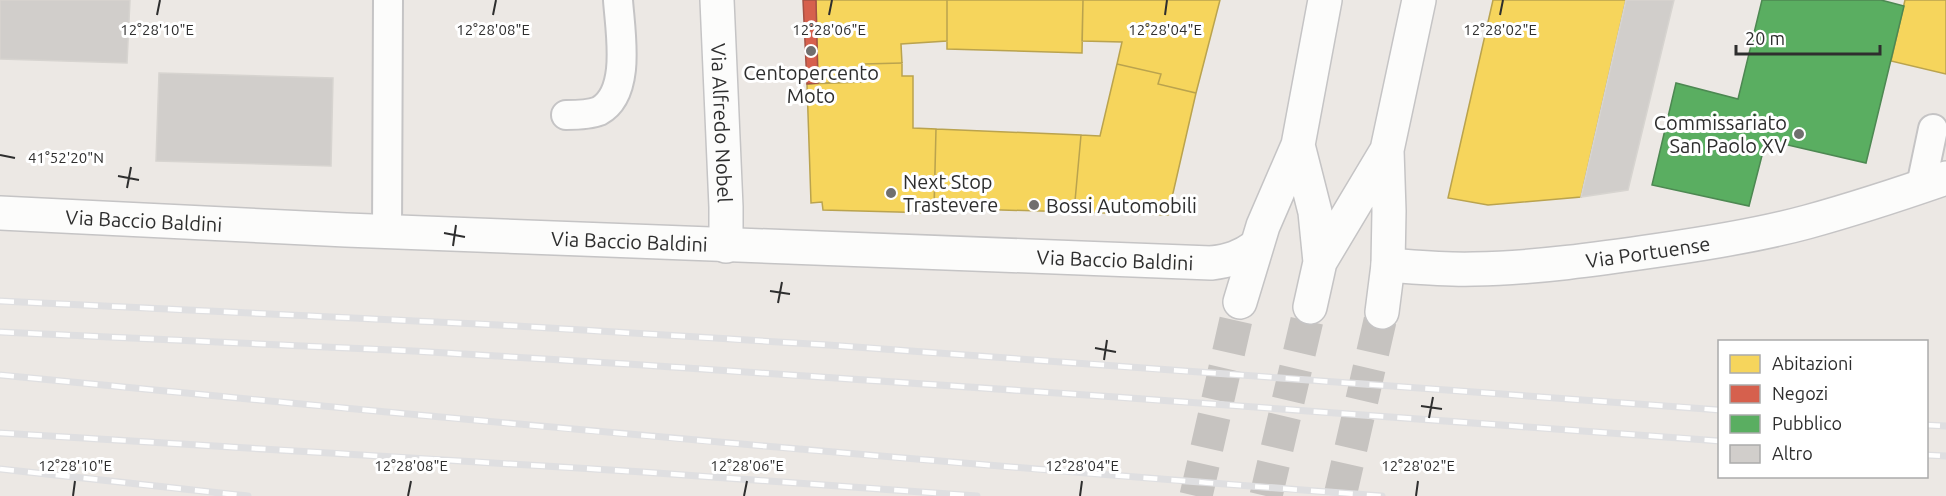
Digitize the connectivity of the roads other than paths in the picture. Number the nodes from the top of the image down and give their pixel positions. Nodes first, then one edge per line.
1 (388, 0) edge
2 (618, 0) edge
3 (717, 0) edge
4 (1325, 0) edge
5 (1419, 0) edge
6 (566, 115) dead end
7 (1933, 129) dead end
8 (1298, 144) junction
9 (1387, 150) junction
10 (1934, 182) edge
11 (0, 213) edge
12 (387, 232) junction
13 (726, 246) junction
14 (1255, 247) junction
15 (1320, 262) junction
16 (1388, 265) junction
17 (1240, 302) tunnel mouth
18 (1310, 307) tunnel mouth
19 (1382, 312) tunnel mouth

1 - 12 lane
2 - 6 lane
3 - 13 street, Via Alfredo Nobel
4 - 8 street
5 - 9 street
7 - 10 lane
8 - 14 street
8 - 15 street
9 - 15 street
9 - 16 street
10 - 16 street, Via Portuense
11 - 12 street, Via Baccio Baldini
12 - 13 street, Via Baccio Baldini
13 - 14 street, Via Baccio Baldini
14 - 17 street
15 - 18 street
16 - 19 street

